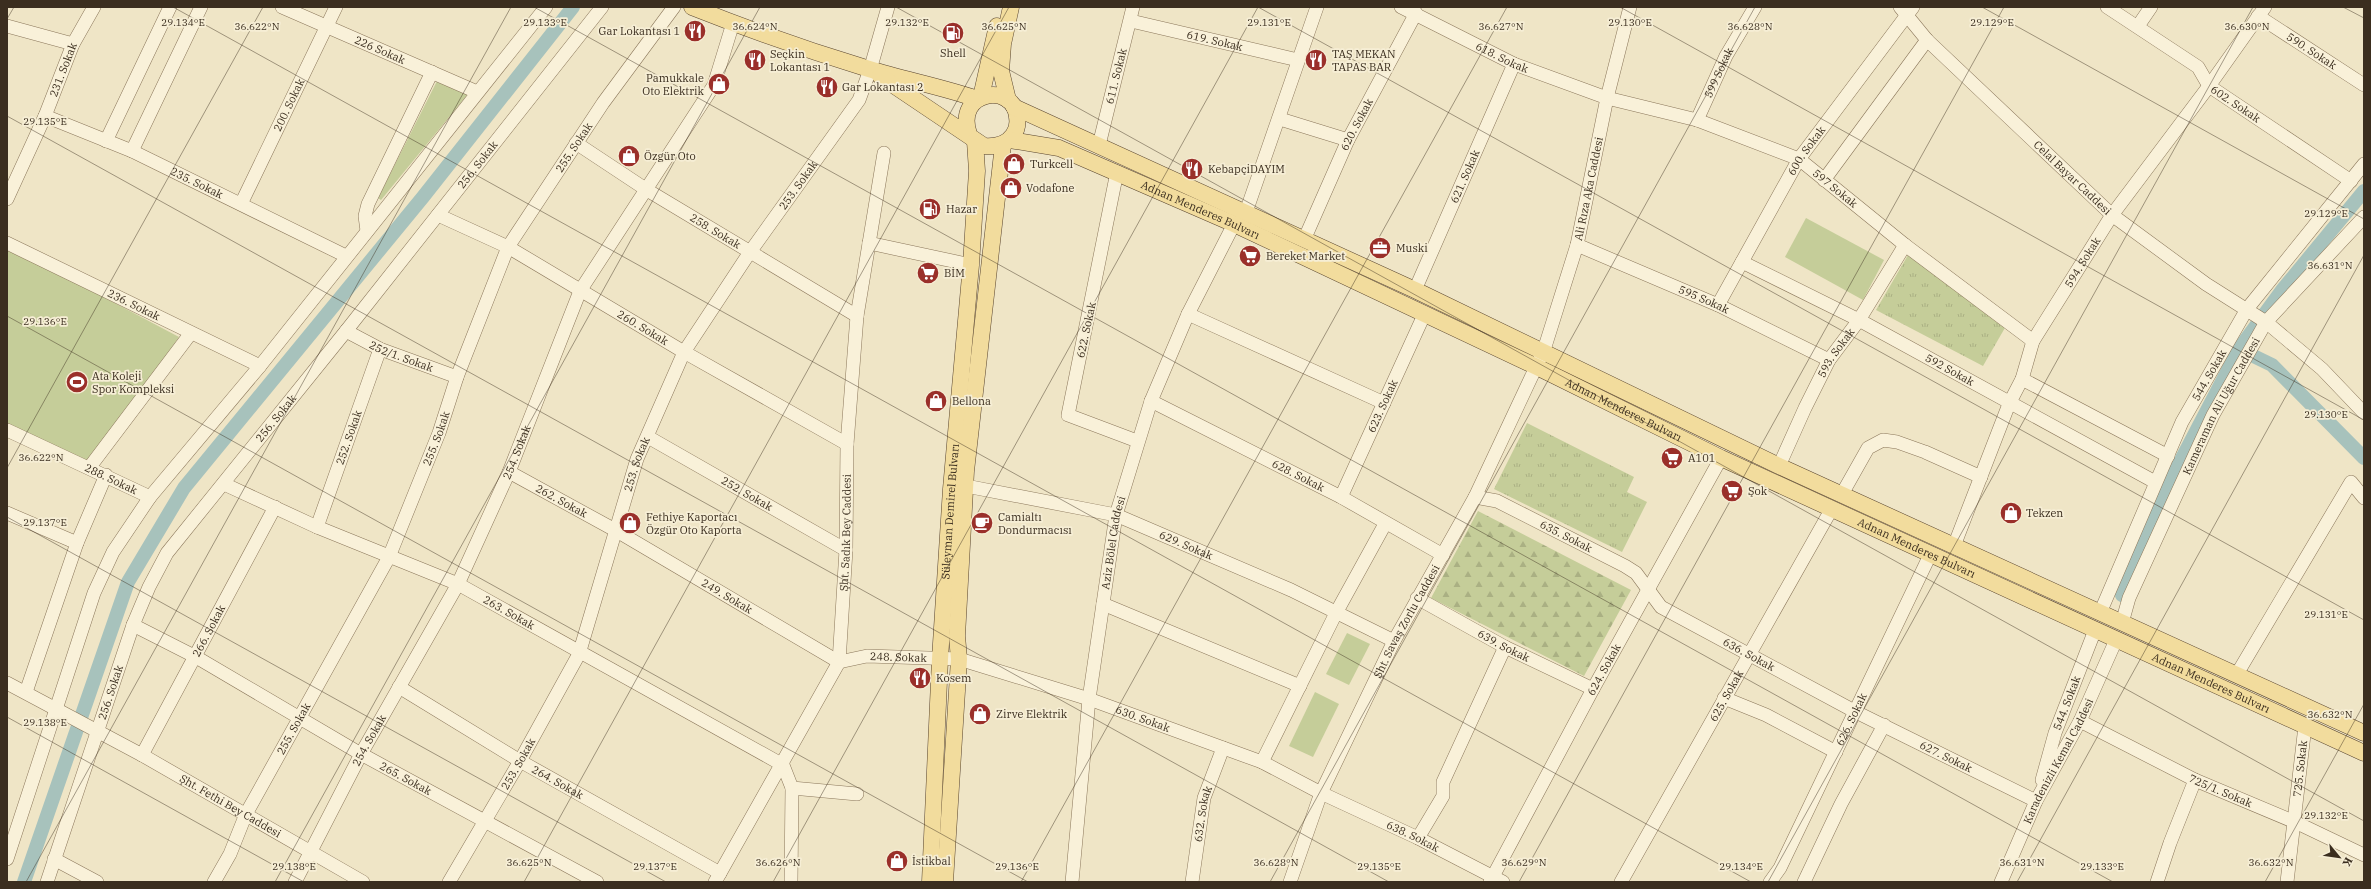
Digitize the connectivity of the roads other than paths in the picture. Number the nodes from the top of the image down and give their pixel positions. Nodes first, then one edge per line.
1 (94, 7) edge
2 (170, 7) edge
3 (201, 7) edge
4 (282, 7) edge
5 (336, 7) edge
6 (546, 7) edge
7 (602, 7) edge
8 (674, 7) edge
9 (692, 7) edge
10 (888, 7) edge
11 (1001, 7) edge
12 (1011, 7) edge
13 (1133, 7) edge
14 (1318, 7) edge
15 (1401, 7) edge
16 (1630, 7) edge
17 (1755, 7) edge
18 (2107, 7) edge
19 (2151, 7) edge
20 (1906, 10) edge
21 (2261, 12) edge
22 (1416, 13) junction
23 (1131, 22) junction
24 (733, 23) junction
25 (328, 25) junction
26 (7, 26) edge
27 (2138, 26) junction
28 (1927, 40) junction
29 (73, 44) junction
30 (1298, 60) junction
31 (1514, 64) junction
32 (870, 70) junction
33 (432, 72) junction
34 (2364, 85) edge
35 (2209, 86) junction
36 (477, 92) junction
37 (979, 98) junction
38 (1606, 98) junction
39 (1011, 104) junction
40 (45, 116) junction
41 (1280, 119) junction
42 (1697, 120) junction
43 (972, 138) junction
44 (1348, 140) junction
45 (106, 141) junction
46 (1006, 142) junction
47 (576, 143) junction
48 (1099, 145) junction
49 (132, 151) junction
50 (884, 153) dead end
51 (1799, 159) junction
52 (2364, 164) edge
53 (1117, 172) junction
54 (1824, 180) junction
55 (2351, 181) junction
56 (647, 190) junction
57 (7, 199) edge
58 (241, 204) junction
59 (1246, 212) junction
60 (438, 215) junction
61 (2112, 215) junction
62 (2364, 217) edge
63 (1234, 224) junction
64 (366, 230) junction
65 (1304, 240) junction
66 (7, 243) edge
67 (869, 243) junction
68 (1576, 245) junction
69 (1905, 245) junction
70 (508, 247) junction
71 (750, 252) junction
72 (346, 256) junction
73 (1742, 262) junction
74 (971, 265) junction
75 (1415, 290) junction
76 (580, 292) junction
77 (1718, 305) junction
78 (2247, 309) junction
79 (1188, 314) junction
80 (1424, 315) junction
81 (857, 316) junction
82 (1859, 320) junction
83 (2266, 322) junction
84 (346, 331) junction
85 (191, 333) junction
86 (2033, 341) junction
87 (380, 349) junction
88 (1544, 350) junction
89 (684, 352) junction
90 (1829, 360) junction
91 (260, 366) junction
92 (1537, 367) junction
93 (458, 377) junction
94 (2022, 379) junction
95 (1151, 401) junction
96 (1384, 403) junction
97 (2009, 404) junction
98 (2364, 413) edge
99 (7, 430) edge
100 (648, 437) junction
101 (1137, 441) junction
102 (847, 444) junction
103 (2168, 456) junction
104 (1721, 458) junction
105 (1779, 466) junction
106 (89, 468) junction
107 (509, 472) junction
108 (106, 475) junction
109 (1981, 476) junction
110 (2155, 482) junction
111 (224, 484) junction
112 (966, 486) junction
113 (1842, 494) junction
114 (150, 497) junction
115 (1341, 497) junction
116 (1475, 497) junction
117 (2364, 498) edge
118 (275, 506) junction
119 (1832, 510) junction
120 (7, 513) edge
121 (1116, 516) junction
122 (1385, 524) junction
123 (317, 527) junction
124 (615, 530) junction
125 (77, 543) junction
126 (1954, 546) junction
127 (846, 550) junction
128 (1443, 555) junction
129 (1930, 555) junction
130 (389, 557) junction
131 (458, 584) junction
132 (1649, 590) junction
133 (1417, 598) junction
134 (1103, 604) junction
135 (1336, 613) junction
136 (2100, 613) junction
137 (2122, 623) junction
138 (133, 625) junction
139 (2095, 630) junction
140 (2116, 640) junction
141 (1394, 641) junction
142 (1505, 648) junction
143 (579, 654) junction
144 (1749, 655) junction
145 (196, 657) junction
146 (940, 659) junction
147 (958, 659) junction
148 (839, 662) junction
149 (2237, 674) junction
150 (7, 683) edge
151 (1300, 686) junction
152 (399, 687) junction
153 (1593, 689) junction
154 (26, 692) junction
155 (1089, 698) junction
156 (1724, 698) junction
157 (55, 708) junction
158 (1856, 712) junction
159 (298, 719) junction
160 (2080, 721) junction
161 (1884, 725) junction
162 (2305, 726) junction
163 (97, 732) junction
164 (2364, 733) edge
165 (1223, 748) junction
166 (1836, 752) junction
167 (2364, 753) edge
168 (361, 754) junction
169 (142, 755) junction
170 (520, 761) junction
171 (1262, 762) junction
172 (783, 765) junction
173 (2195, 780) junction
174 (792, 788) junction
175 (1321, 793) junction
176 (857, 794) dead end
177 (2036, 801) junction
178 (246, 814) junction
179 (484, 822) junction
180 (2295, 822) junction
181 (1418, 838) junction
182 (310, 852) junction
183 (2364, 855) edge
184 (7, 859) edge
185 (54, 859) junction
186 (717, 877) edge
187 (1495, 880) edge
188 (47, 882) edge
189 (97, 882) edge
190 (214, 882) edge
191 (295, 882) edge
192 (363, 882) edge
193 (450, 882) edge
194 (597, 882) edge
195 (791, 882) edge
196 (930, 882) edge
197 (945, 882) edge
198 (1072, 882) edge
199 (1192, 882) edge
200 (1290, 882) edge
201 (1621, 882) edge
202 (1770, 882) edge
203 (1804, 882) edge
204 (2001, 882) edge
205 (2157, 882) edge
206 (2287, 882) edge

1 - 29 street, 231. Sokak
2 - 45 street
3 - 49 street
4 - 25 street, 226 Sokak
5 - 25 street, 200. Sokak
6 - 36 street
7 - 60 street, 256. Sokak
8 - 47 street, 255. Sokak
9 - 24 main road
10 - 32 street, 253. Sokak
11 - 37 main road
12 - 39 main road
13 - 23 street, 611. Sokak
14 - 30 street
15 - 22 street, 618. Sokak
16 - 38 street, Ali Rıza Aka Caddesi
17 - 42 street, 599 Sokak
18 - 27 street, 602. Sokak
19 - 27 street
20 - 28 street, Celal Bayar Caddesi
20 - 51 street, 600. Sokak
21 - 34 street, 590. Sokak
21 - 35 street, 594. Sokak
22 - 31 street, 618. Sokak
22 - 44 street, 620. Sokak
23 - 30 street, 619. Sokak
23 - 48 street, 611. Sokak
24 - 32 main road
24 - 56 street, 254. Sokak
25 - 33 street, 226 Sokak
25 - 58 street, 200. Sokak
26 - 29 street
27 - 35 street, 602. Sokak
28 - 54 street
28 - 61 street, Celal Bayar Caddesi
29 - 40 street, 231. Sokak
30 - 41 street
31 - 38 street, 618. Sokak
31 - 75 street, 621. Sokak
32 - 37 main road, Adnan Menderes Bulvarı
32 - 43 main road, Adnan Menderes Bulvarı
32 - 71 street, 253. Sokak
33 - 36 street, 226 Sokak
33 - 64 street
35 - 55 street, 602. Sokak
35 - 61 street, 594. Sokak
36 - 64 street
37 - 39 main road, Adnan Menderes Bulvarı
37 - 43 main road
38 - 42 street, 597 Sokak
38 - 68 street, Ali Rıza Aka Caddesi
39 - 46 main road
39 - 48 main road, Adnan Menderes Bulvarı
40 - 45 street, 235. Sokak
40 - 57 street, 231. Sokak
41 - 44 street
41 - 59 street
42 - 51 street, 597 Sokak
43 - 46 main road, Adnan Menderes Bulvarı
43 - 74 main road, Süleyman Demirel Bulvarı
44 - 65 street, 620. Sokak
45 - 49 street, 235. Sokak
46 - 53 main road, Adnan Menderes Bulvarı
46 - 112 main road, Süleyman Demirel Bulvarı
47 - 56 street, 258. Sokak
47 - 70 street, 255. Sokak
48 - 59 main road, Adnan Menderes Bulvarı
49 - 58 street, 235. Sokak
50 - 67 street, Şht. Sadık Bey Caddesi
51 - 54 street, 597 Sokak
51 - 73 street, 600. Sokak
52 - 55 street, 544. Sokak
53 - 63 main road, Adnan Menderes Bulvarı
53 - 101 street, 622. Sokak
54 - 69 street, 597 Sokak
55 - 78 street, 544. Sokak
56 - 71 street, 258. Sokak
56 - 76 street, 254. Sokak
58 - 72 street, 235. Sokak
59 - 65 main road, Adnan Menderes Bulvarı
60 - 70 street, 260. Sokak
60 - 84 street, 256. Sokak
61 - 78 street, Celal Bayar Caddesi
61 - 86 street, 594. Sokak
62 - 83 street, Kameraman Ali Uğur Caddesi
63 - 79 street, Aziz Bölel Caddesi
63 - 80 main road, Adnan Menderes Bulvarı
64 - 72 street
65 - 75 main road, Adnan Menderes Bulvarı
66 - 85 street, 236. Sokak
67 - 74 street
67 - 81 street, Şht. Sadık Bey Caddesi
68 - 77 street, 595 Sokak
68 - 88 street, Ali Rıza Aka Caddesi
69 - 82 street, 593. Sokak
69 - 86 street, 597 Sokak
70 - 76 street, 260. Sokak
70 - 93 street, 255. Sokak
71 - 81 street, 258. Sokak
71 - 89 street, 253. Sokak
72 - 91 street
73 - 77 street, 600. Sokak
73 - 82 street, 592 Sokak
74 - 146 main road, Süleyman Demirel Bulvarı
75 - 88 main road, Adnan Menderes Bulvarı
76 - 89 street, 260. Sokak
76 - 107 street, 254. Sokak
77 - 90 street, 595 Sokak
78 - 83 street, Celal Bayar Caddesi
78 - 103 street, 544. Sokak
79 - 95 street, Aziz Bölel Caddesi
79 - 96 street
80 - 92 main road, Adnan Menderes Bulvarı
80 - 96 street, 623. Sokak
81 - 102 street, Şht. Sadık Bey Caddesi
82 - 90 street, 593. Sokak
82 - 97 street, 592 Sokak
83 - 98 street, Celal Bayar Caddesi
83 - 137 street, Kameraman Ali Uğur Caddesi
84 - 87 street, 252/1. Sokak
84 - 111 street, 256. Sokak
85 - 91 street, 236. Sokak
85 - 106 street
86 - 94 street, 594. Sokak
87 - 93 street, 252/1. Sokak
87 - 123 street, 252. Sokak
88 - 92 street, Ali Rıza Aka Caddesi
88 - 105 main road, Adnan Menderes Bulvarı
89 - 100 street, 253. Sokak
89 - 102 street, 260. Sokak
90 - 105 street, 593. Sokak
91 - 114 street
92 - 104 main road, Adnan Menderes Bulvarı
92 - 116 street, Şht. Savaş Zorlu Caddesi
93 - 130 street, 255. Sokak
94 - 97 street, 594. Sokak
94 - 103 street
95 - 101 street, Aziz Bölel Caddesi
95 - 115 street, 628. Sokak
96 - 115 street, 623. Sokak
97 - 109 street, 594. Sokak
97 - 110 street, 592 Sokak
99 - 106 street, 288. Sokak
100 - 124 street, 253. Sokak
100 - 127 street, 252. Sokak
101 - 121 street, Aziz Bölel Caddesi
102 - 127 street, Şht. Sadık Bey Caddesi
103 - 110 street, 544. Sokak
104 - 119 main road, Adnan Menderes Bulvarı
104 - 132 street, 624. Sokak
105 - 113 main road, Adnan Menderes Bulvarı
106 - 108 street, 288. Sokak
107 - 124 street, 262. Sokak
107 - 131 street, 254. Sokak
108 - 114 street, 288. Sokak
108 - 125 street
109 - 113 street
109 - 126 street, 594. Sokak
110 - 136 street, 544. Sokak
111 - 118 street, 263. Sokak
111 - 138 street, 256. Sokak
112 - 121 street, 629. Sokak
112 - 147 main road, Süleyman Demirel Bulvarı
113 - 126 main road, Adnan Menderes Bulvarı
114 - 157 street
115 - 122 street, 628. Sokak
116 - 128 street, Şht. Savaş Zorlu Caddesi
116 - 132 street, 635. Sokak
117 - 149 street
118 - 123 street, 263. Sokak
118 - 145 street, 266. Sokak
119 - 129 main road, Adnan Menderes Bulvarı
119 - 144 street, 625. Sokak
120 - 125 street
121 - 134 street, Aziz Bölel Caddesi
121 - 135 street, 629. Sokak
122 - 128 street, 628. Sokak
122 - 135 street
123 - 130 street, 263. Sokak
124 - 143 street, 253. Sokak
124 - 148 street, 249. Sokak
125 - 154 street
126 - 136 main road, Adnan Menderes Bulvarı
127 - 148 street, Şht. Sadık Bey Caddesi
128 - 133 street, Şht. Savaş Zorlu Caddesi
129 - 139 main road, Adnan Menderes Bulvarı
129 - 158 street, 626. Sokak
130 - 131 street, 263. Sokak
130 - 159 street, 255. Sokak
131 - 143 street, 263. Sokak
131 - 152 street, 254. Sokak
132 - 144 street, 636. Sokak
132 - 153 street, 624. Sokak
133 - 141 street, Şht. Savaş Zorlu Caddesi
133 - 142 street, 639. Sokak
134 - 151 street
134 - 155 street, Aziz Bölel Caddesi
135 - 141 street, 629. Sokak
135 - 151 street
136 - 137 main road, Adnan Menderes Bulvarı
137 - 149 main road, Adnan Menderes Bulvarı
138 - 145 street, 265. Sokak
138 - 163 street, 256. Sokak
139 - 140 main road, Adnan Menderes Bulvarı
139 - 177 street, 544. Sokak
140 - 160 street, Karadenizli Kemal Caddesi
140 - 162 main road, Adnan Menderes Bulvarı
141 - 175 street, Şht. Savaş Zorlu Caddesi
142 - 153 street, 639. Sokak
142 - 181 street
143 - 170 street, 253. Sokak
143 - 172 street, 263. Sokak
144 - 156 street, 625. Sokak
144 - 158 street, 636. Sokak
145 - 159 street, 265. Sokak
145 - 169 street, 266. Sokak
146 - 147 street, 248. Sokak
146 - 148 street, 248. Sokak
146 - 196 main road, Süleyman Demirel Bulvarı
147 - 155 street, 630. Sokak
147 - 197 main road, Süleyman Demirel Bulvarı
148 - 172 street, Şht. Sadık Bey Caddesi
149 - 164 main road, Adnan Menderes Bulvarı
150 - 154 street, Şht. Fethi Bey Caddesi
151 - 171 street
152 - 168 street, 254. Sokak
152 - 170 street, 264. Sokak
153 - 187 street, 624. Sokak
154 - 157 street, Şht. Fethi Bey Caddesi
155 - 165 street, 630. Sokak
155 - 198 street, Aziz Bölel Caddesi
156 - 166 street
156 - 201 street, 625. Sokak
157 - 163 street, Şht. Fethi Bey Caddesi
157 - 184 street
158 - 161 street, 627. Sokak
158 - 166 street, 626. Sokak
159 - 168 street, 265. Sokak
159 - 178 street, 255. Sokak
160 - 173 street, 725/1. Sokak
160 - 177 street, Karadenizli Kemal Caddesi
161 - 177 street, 627. Sokak
161 - 203 street
162 - 167 main road, Adnan Menderes Bulvarı
162 - 180 street, 725. Sokak
163 - 169 street, Şht. Fethi Bey Caddesi
163 - 185 street, 256. Sokak
165 - 171 street, 630. Sokak
165 - 199 street, 632. Sokak
166 - 202 street, 626. Sokak
168 - 179 street, 265. Sokak
168 - 182 street, 254. Sokak
169 - 178 street, Şht. Fethi Bey Caddesi
170 - 179 street, 253. Sokak
170 - 186 street, 264. Sokak
171 - 175 street, 630. Sokak
172 - 174 street
172 - 186 street, Şht. Sadık Bey Caddesi
173 - 180 street, 725/1. Sokak
173 - 205 street
174 - 176 street
174 - 195 street
175 - 181 street, 638. Sokak
175 - 200 street, Şht. Savaş Zorlu Caddesi
177 - 204 street, Karadenizli Kemal Caddesi
178 - 182 street, Şht. Fethi Bey Caddesi
178 - 190 street, 255. Sokak
179 - 193 street, 253. Sokak
179 - 194 street, 265. Sokak
180 - 183 street, 725/1. Sokak
180 - 206 street, 725. Sokak
181 - 187 street, 638. Sokak
182 - 191 street, 254. Sokak
182 - 192 street, Şht. Fethi Bey Caddesi
185 - 188 street, 256. Sokak
185 - 189 street

